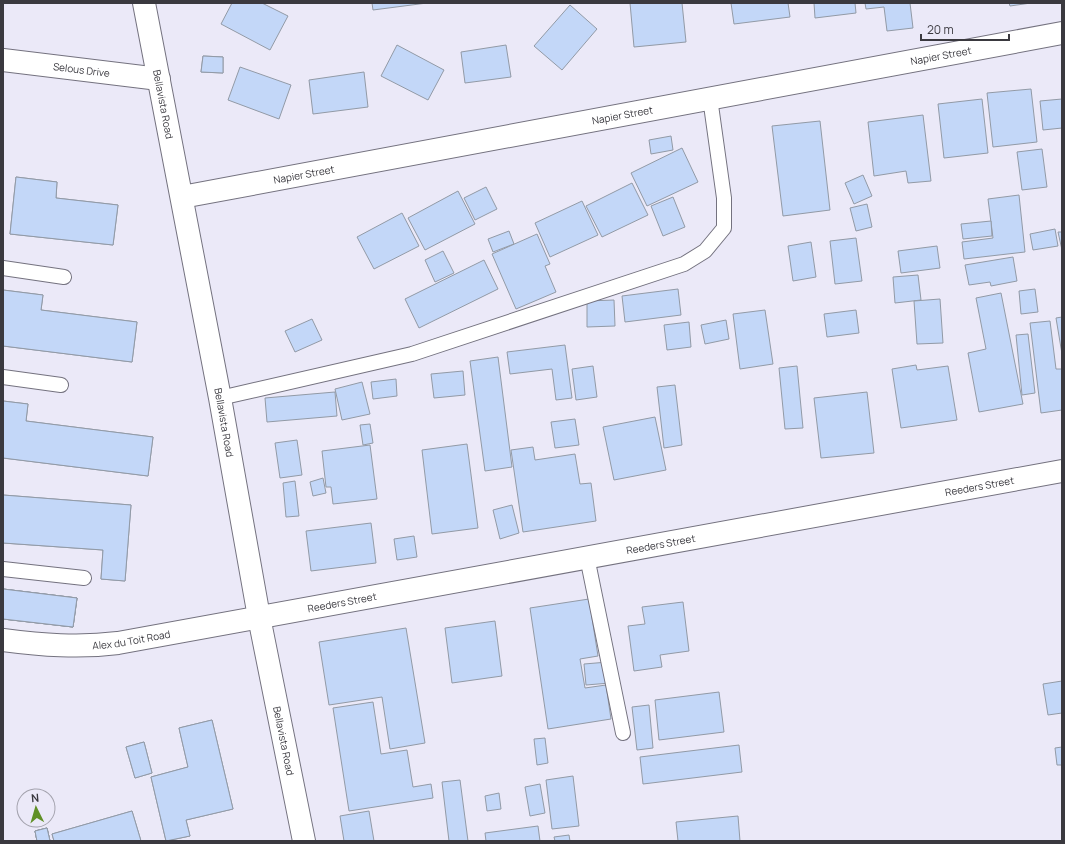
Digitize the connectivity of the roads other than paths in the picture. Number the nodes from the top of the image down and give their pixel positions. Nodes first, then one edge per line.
1 (144, 3) edge
2 (1062, 33) edge
3 (3, 60) edge
4 (159, 80) junction
5 (710, 98) junction
6 (182, 196) junction
7 (3, 268) edge
8 (64, 277) dead end
9 (3, 377) edge
10 (61, 385) dead end
11 (220, 398) junction
12 (1062, 471) edge
13 (587, 557) junction
14 (3, 569) edge
15 (84, 578) dead end
16 (259, 617) junction
17 (3, 640) edge
18 (623, 733) dead end
19 (304, 841) edge

1 - 4 street, Bellavista Road
2 - 5 street, Napier Street
3 - 4 street, Selous Drive
4 - 6 street, Bellavista Road
5 - 6 street, Napier Street
5 - 11 lane
6 - 11 street, Bellavista Road
7 - 8 lane
9 - 10 lane
11 - 16 street, Bellavista Road
12 - 13 street, Reeders Street
13 - 16 street, Reeders Street
13 - 18 lane
14 - 15 lane
16 - 17 street, Alex du Toit Road
16 - 19 street, Bellavista Road

